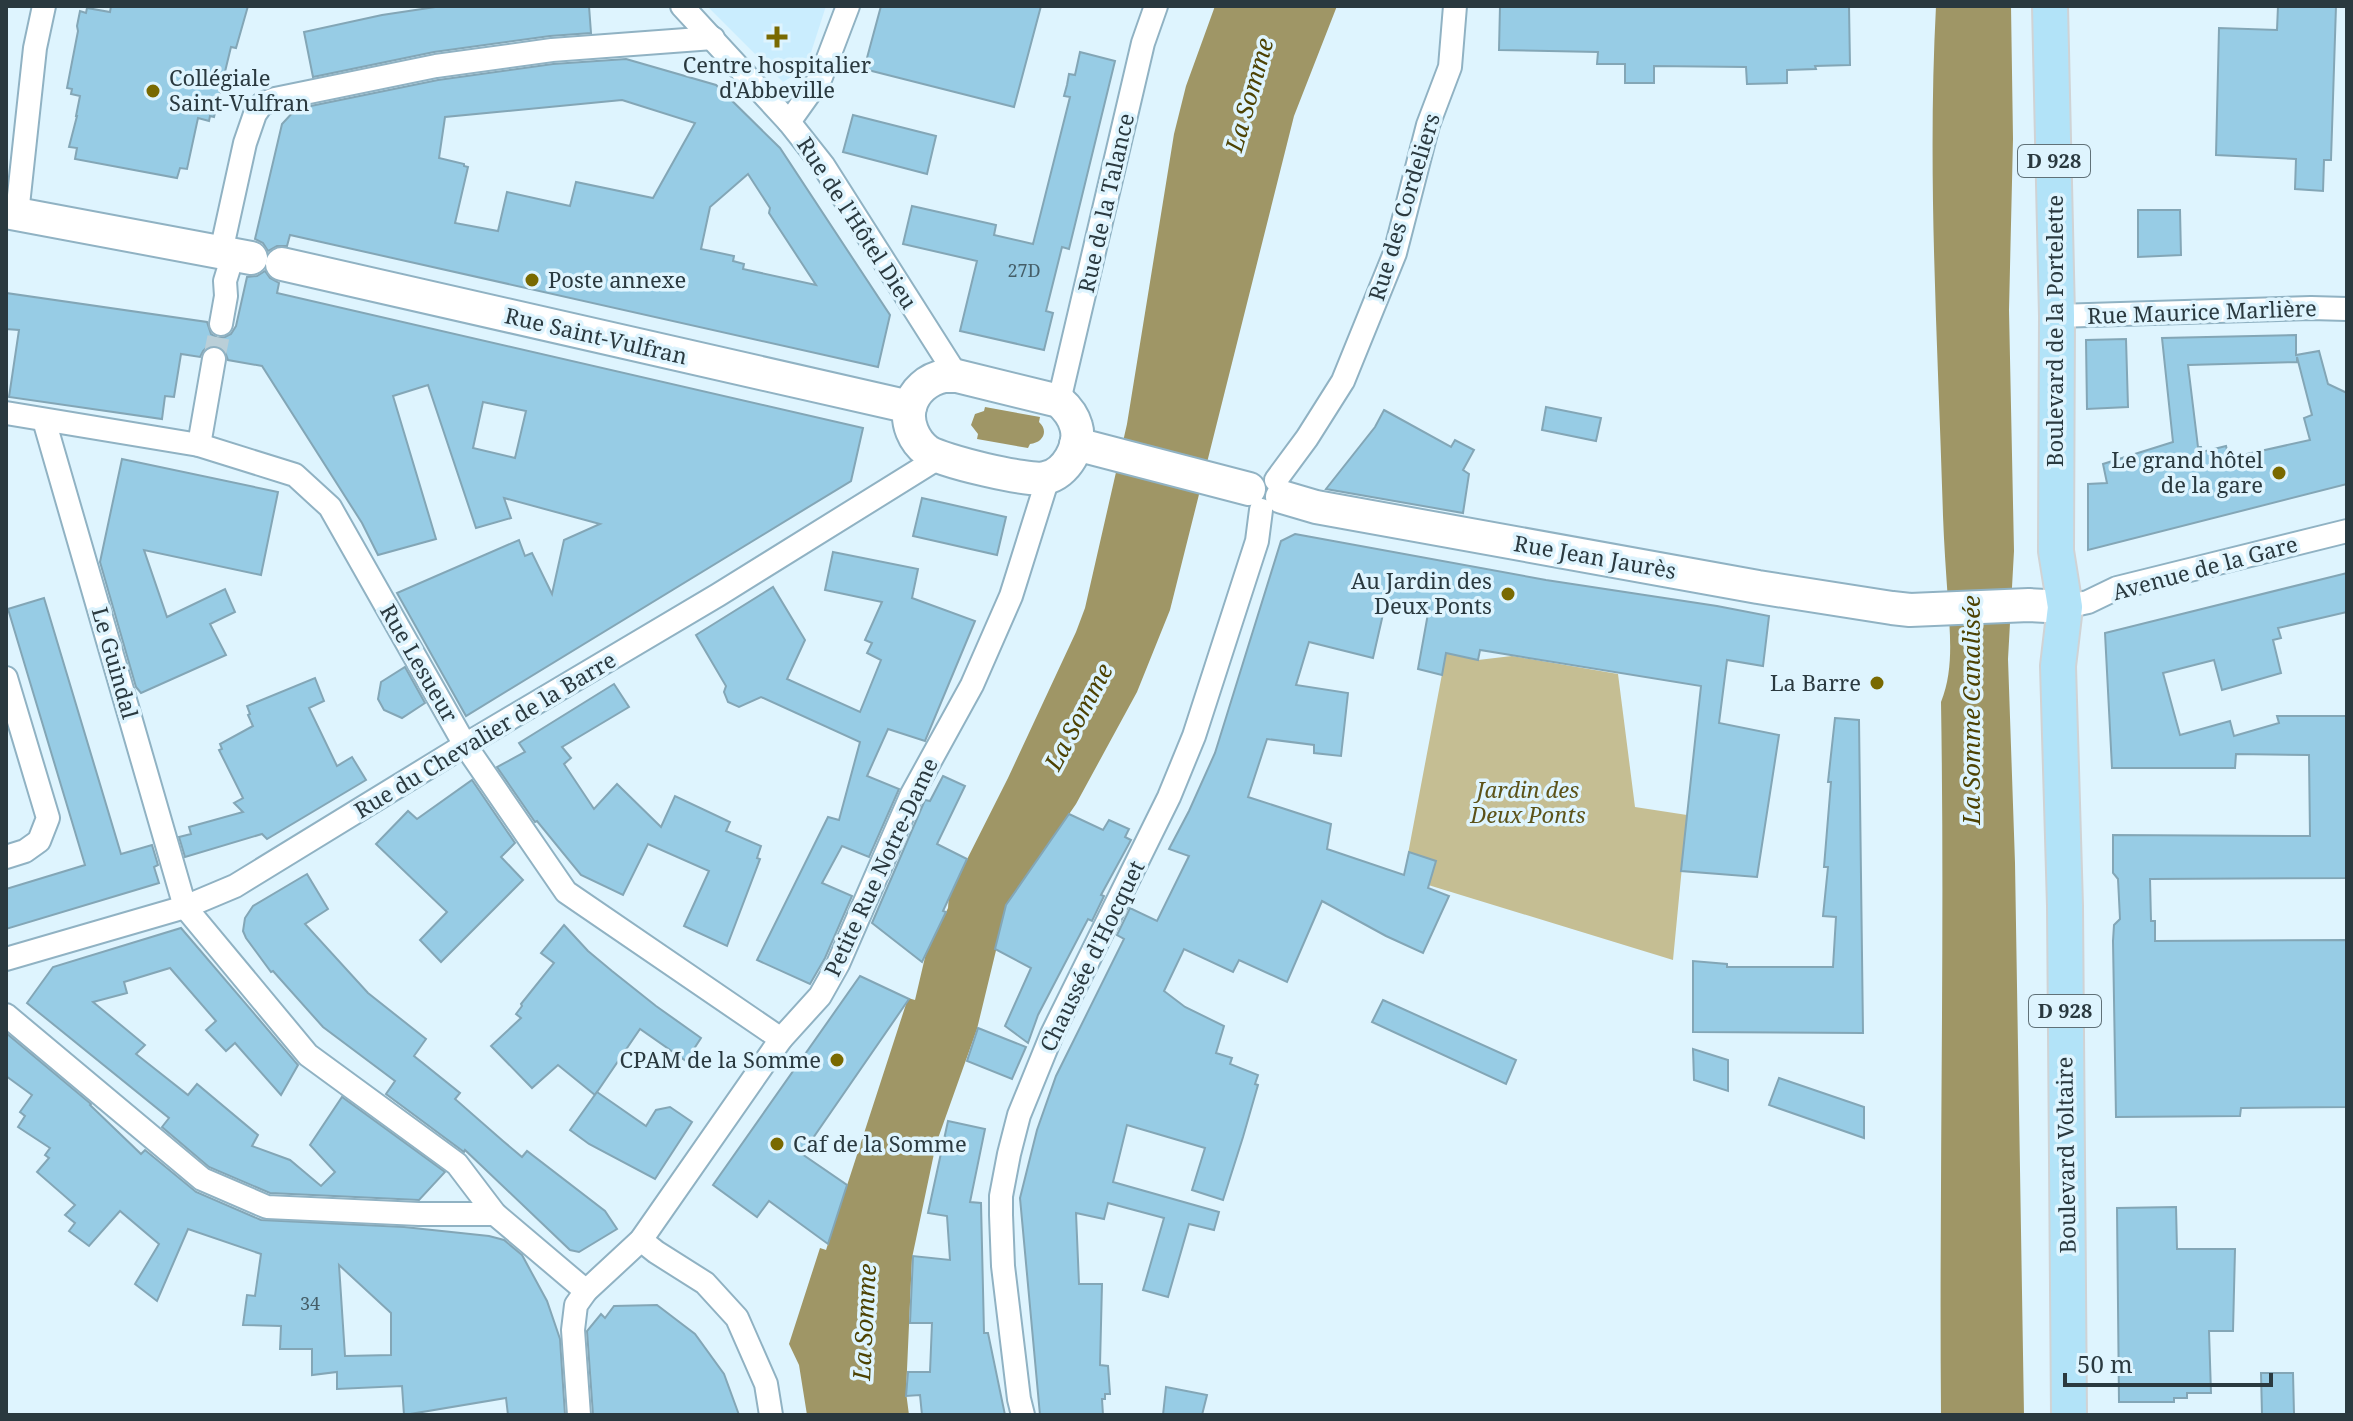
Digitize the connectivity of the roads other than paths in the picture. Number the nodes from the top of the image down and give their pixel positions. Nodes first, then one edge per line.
1 (44, 6) edge
2 (682, 6) edge
3 (848, 6) edge
4 (1156, 6) edge
5 (1455, 6) edge
6 (2050, 6) edge
7 (713, 38) junction
8 (789, 122) junction
9 (12, 213) edge
10 (235, 255) junction
11 (282, 264) dead end
12 (2347, 309) edge
13 (2057, 316) junction
14 (221, 324) tunnel mouth
15 (214, 359) tunnel mouth
16 (957, 376) junction
17 (1059, 401) junction
18 (910, 407) junction
19 (6, 413) edge
20 (44, 420) junction
21 (1076, 444) junction
22 (199, 445) junction
23 (940, 457) junction
24 (1048, 478) junction
25 (1258, 491) junction
26 (2347, 531) edge
27 (2065, 607) junction
28 (6, 678) edge
29 (465, 745) junction
30 (6, 857) edge
31 (185, 907) junction
32 (6, 959) edge
33 (6, 1015) edge
34 (781, 1039) junction
35 (495, 1214) junction
36 (641, 1240) junction
37 (586, 1291) junction
38 (579, 1415) edge
39 (771, 1415) edge
40 (1023, 1415) edge
41 (2069, 1415) edge

1 - 9 street
2 - 7 street, Rue de l'Hôtel Dieu
3 - 8 street
4 - 17 street, Rue de la Talance
5 - 25 street, Rue des Cordeliers
6 - 13 main road, Boulevard de la Portelette / D 928
7 - 8 street, Rue de l'Hôtel Dieu
7 - 10 street
8 - 16 street, Rue de l'Hôtel Dieu
9 - 10 street
10 - 14 street
11 - 18 street, Rue Saint-Vulfran
12 - 13 street, Rue Maurice Marlière
13 - 27 main road, Boulevard de la Portelette / D 928
15 - 22 street
16 - 17 street
16 - 18 street
17 - 21 street
18 - 23 street
19 - 20 street, Rue Lesueur
20 - 22 street, Rue Lesueur
20 - 31 street, Le Guindal
21 - 24 street
21 - 25 street, Rue Jean Jaurès
22 - 29 street, Rue Lesueur
23 - 24 street
23 - 29 street, Rue du Chevalier de la Barre
24 - 34 street, Petite Rue Notre-Dame
25 - 27 street, Rue Jean Jaurès
25 - 40 street, Chaussée d'Hocquet
26 - 27 street, Avenue de la Gare
27 - 41 main road, Boulevard Voltaire / D 928
28 - 30 street
29 - 31 street, Rue du Chevalier de la Barre
29 - 34 street, Rue Lesueur
31 - 32 street, Rue du Chevalier de la Barre
31 - 35 street
33 - 35 street
34 - 36 street, Petite Rue Notre-Dame
35 - 37 street
36 - 37 street, Petite Rue Notre-Dame
36 - 39 street
37 - 38 street

